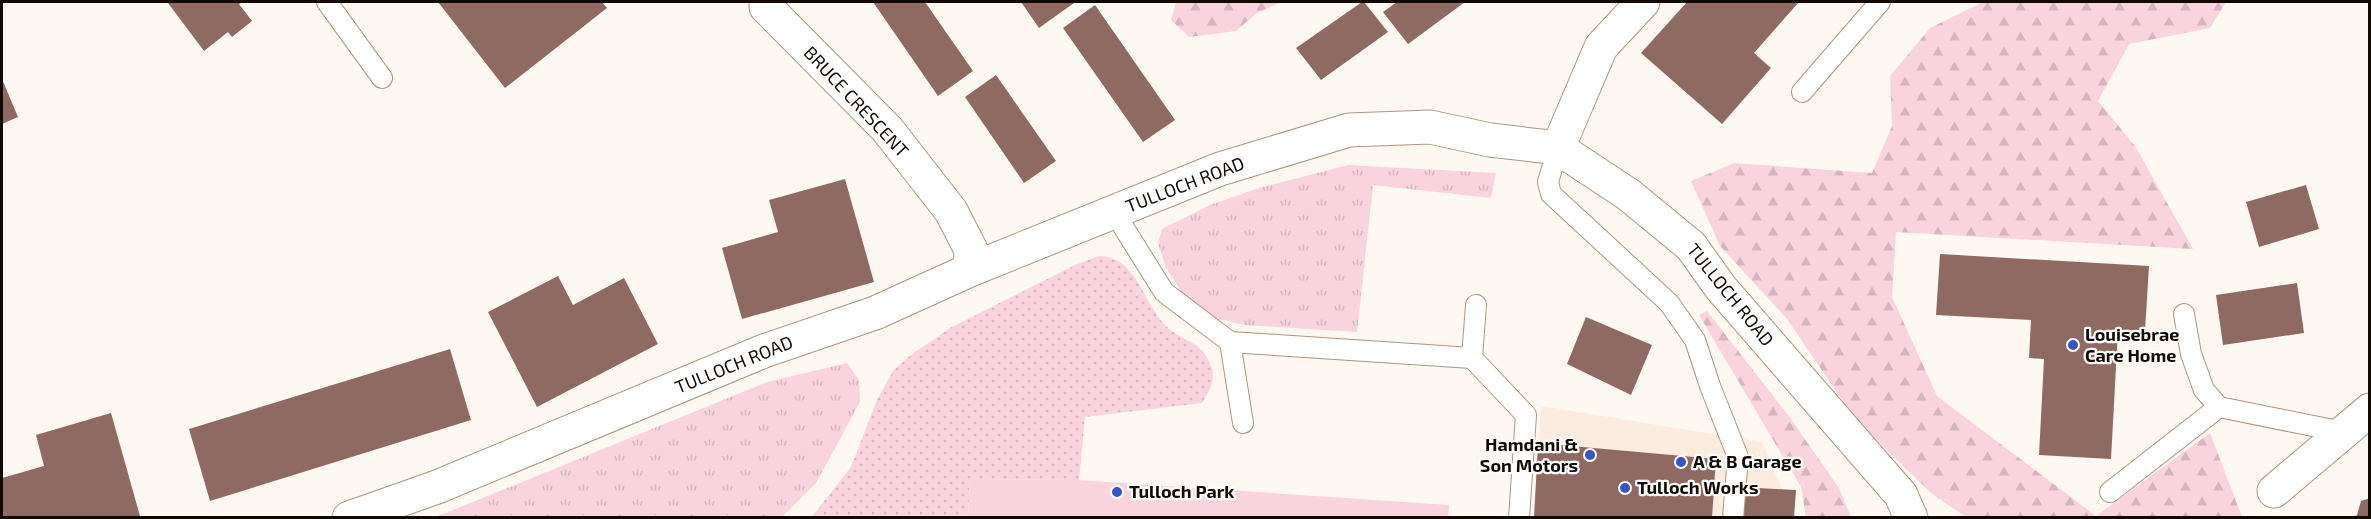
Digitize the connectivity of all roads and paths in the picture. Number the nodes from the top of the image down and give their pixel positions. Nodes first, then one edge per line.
1 (327, 2) edge
2 (766, 2) edge
3 (1642, 2) edge
4 (1880, 2) edge
5 (382, 78) dead end
6 (1802, 92) dead end
7 (1558, 148) junction
8 (1114, 212) junction
9 (970, 270) junction
10 (1476, 305) dead end
11 (2184, 314) dead end
12 (1230, 342) junction
13 (1472, 358) junction
14 (2219, 406) junction
15 (2370, 410) edge
16 (1243, 423) dead end
17 (2343, 432) junction
18 (2274, 491) dead end
19 (2110, 492) dead end
20 (350, 518) edge
21 (1519, 518) edge
22 (1733, 518) edge
23 (1911, 518) edge

1 - 5 lane
2 - 9 street, BRUCE CRESCENT
3 - 7 street
4 - 6 lane
7 - 8 street, TULLOCH ROAD
7 - 22 lane
7 - 23 street, TULLOCH ROAD
8 - 9 street, TULLOCH ROAD
8 - 12 lane
9 - 20 street, TULLOCH ROAD
10 - 13 lane
11 - 14 lane
12 - 13 lane
12 - 16 lane
13 - 21 lane
14 - 17 lane
14 - 19 lane
15 - 17 street
17 - 18 street

